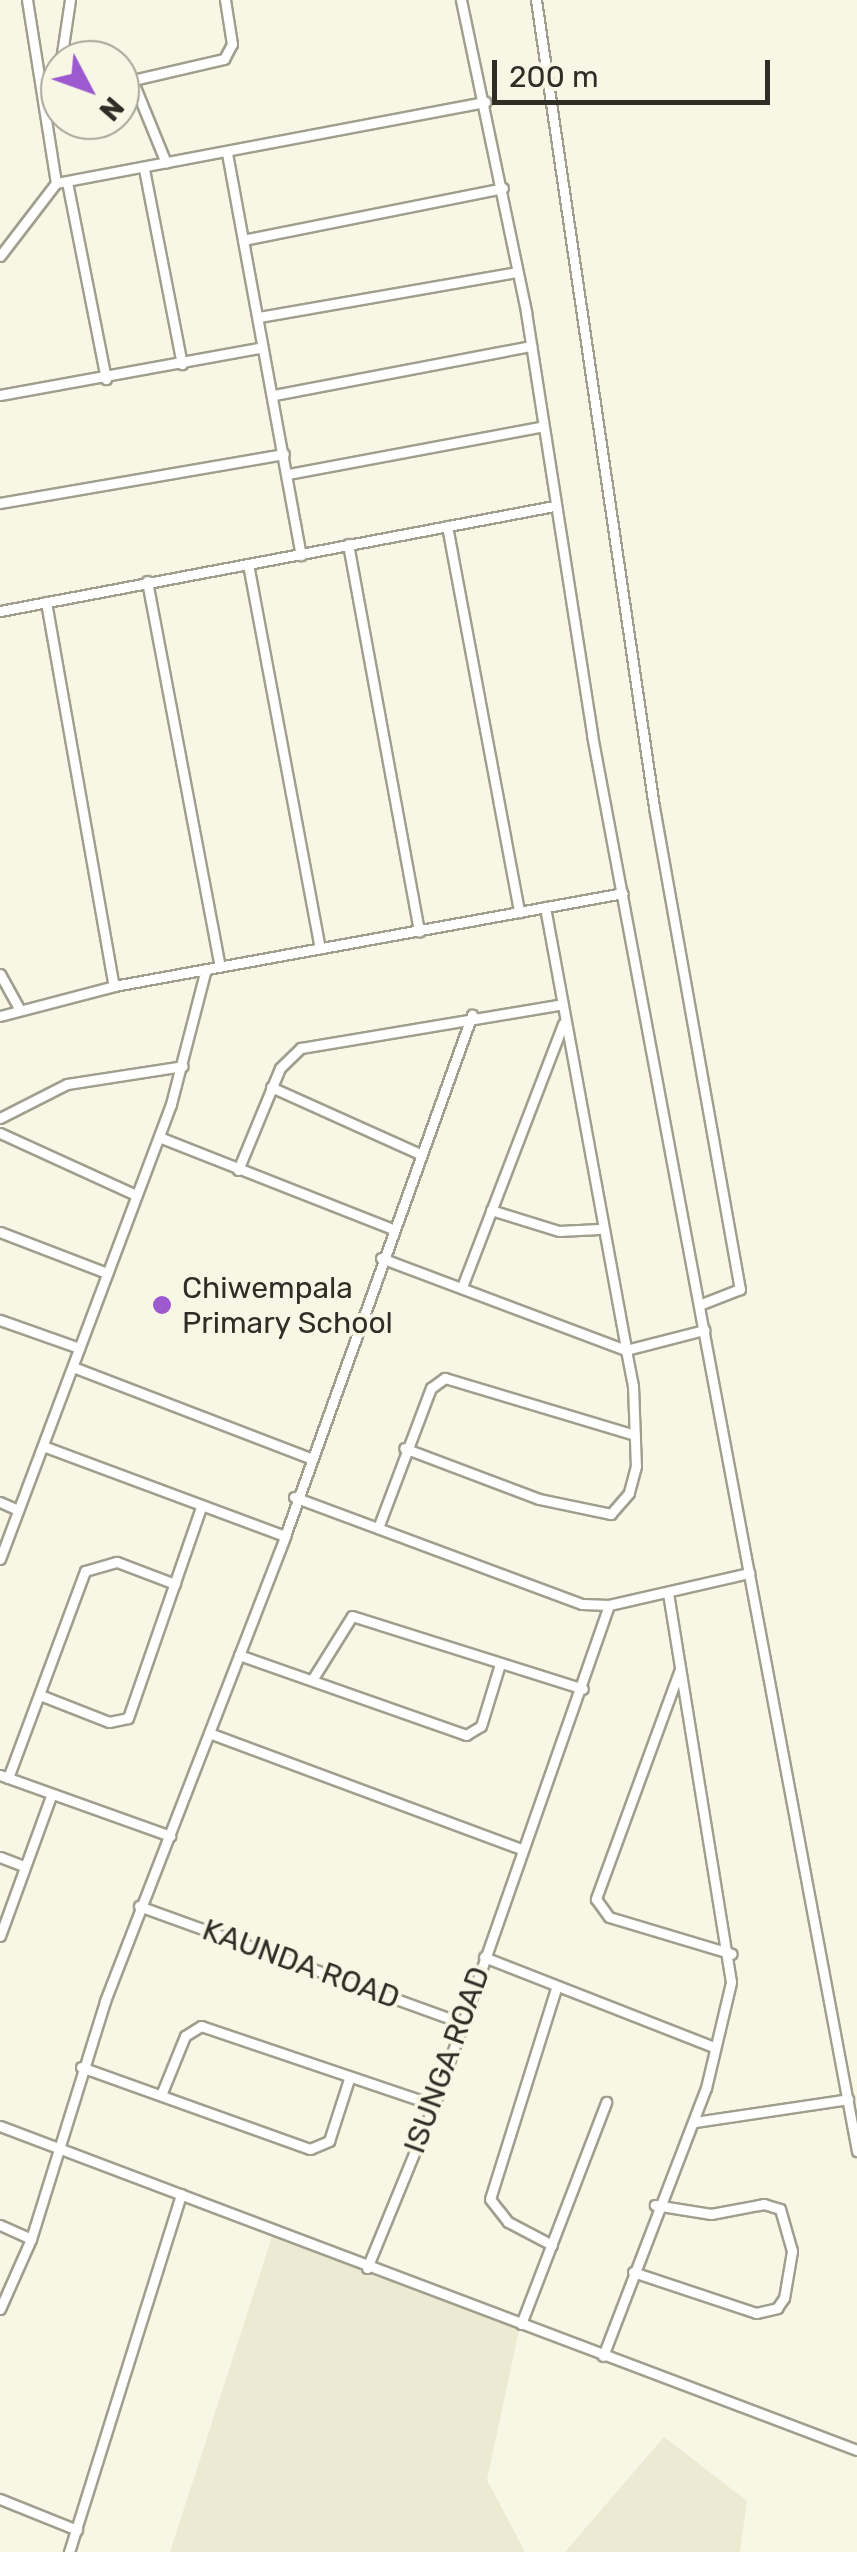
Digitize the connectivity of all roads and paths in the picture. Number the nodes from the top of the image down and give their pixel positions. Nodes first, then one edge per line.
1 (27, 0) edge
2 (70, 0) edge
3 (225, 0) edge
4 (461, 0) edge
5 (536, 0) edge
6 (64, 40) edge
7 (140, 80) edge
8 (40, 85) edge
9 (140, 97) edge
10 (485, 102) junction
11 (52, 140) edge
12 (227, 153) junction
13 (166, 163) junction
14 (144, 169) junction
15 (62, 182) junction
16 (503, 188) junction
17 (243, 240) junction
18 (0, 256) edge
19 (516, 272) junction
20 (259, 317) junction
21 (531, 346) junction
22 (263, 347) junction
23 (182, 364) junction
24 (106, 379) junction
25 (274, 395) junction
26 (0, 396) edge
27 (544, 426) junction
28 (284, 454) junction
29 (288, 474) junction
30 (0, 504) edge
31 (554, 506) junction
32 (447, 526) junction
33 (348, 544) junction
34 (301, 555) junction
35 (248, 564) junction
36 (148, 581) junction
37 (46, 602) junction
38 (0, 611) edge
39 (623, 892) junction
40 (544, 906) junction
41 (518, 912) junction
42 (420, 932) junction
43 (320, 948) junction
44 (220, 966) junction
45 (206, 970) junction
46 (0, 974) edge
47 (114, 986) junction
48 (559, 1005) junction
49 (18, 1006) junction
50 (472, 1015) junction
51 (0, 1016) edge
52 (563, 1024) junction
53 (183, 1066) junction
54 (271, 1087) junction
55 (0, 1118) edge
56 (0, 1133) edge
57 (158, 1137) junction
58 (420, 1154) junction
59 (238, 1170) junction
60 (136, 1195) junction
61 (491, 1210) junction
62 (390, 1228) junction
63 (599, 1228) junction
64 (0, 1232) edge
65 (381, 1258) junction
66 (107, 1273) junction
67 (462, 1287) junction
68 (700, 1305) junction
69 (0, 1322) edge
70 (704, 1330) junction
71 (79, 1348) junction
72 (626, 1350) junction
73 (73, 1367) junction
74 (635, 1435) junction
75 (43, 1446) junction
76 (404, 1448) junction
77 (307, 1457) junction
78 (294, 1497) junction
79 (0, 1502) edge
80 (201, 1507) junction
81 (18, 1510) junction
82 (378, 1528) junction
83 (285, 1536) junction
84 (0, 1559) edge
85 (749, 1573) junction
86 (175, 1584) junction
87 (668, 1592) junction
88 (609, 1605) junction
89 (239, 1655) junction
90 (500, 1664) junction
91 (681, 1666) junction
92 (312, 1680) junction
93 (582, 1689) junction
94 (40, 1694) junction
95 (209, 1733) junction
96 (4, 1776) edge
97 (51, 1796) junction
98 (170, 1836) junction
99 (521, 1850) junction
100 (0, 1856) edge
101 (24, 1866) junction
102 (140, 1906) junction
103 (0, 1936) edge
104 (732, 1954) junction
105 (484, 1957) junction
106 (556, 1988) junction
107 (462, 2023) junction
108 (714, 2046) junction
109 (82, 2067) junction
110 (349, 2079) junction
111 (161, 2095) junction
112 (848, 2099) junction
113 (606, 2102) dead end
114 (434, 2105) junction
115 (695, 2122) junction
116 (0, 2126) edge
117 (55, 2146) junction
118 (857, 2152) edge
119 (181, 2194) junction
120 (655, 2205) junction
121 (0, 2225) edge
122 (31, 2239) junction
123 (552, 2244) junction
124 (367, 2268) junction
125 (633, 2272) junction
126 (0, 2308) edge
127 (521, 2324) junction
128 (603, 2356) junction
129 (857, 2450) edge
130 (0, 2499) edge
131 (77, 2530) junction
132 (69, 2552) edge

1 - 8 street
2 - 6 street
3 - 7 street
4 - 10 street
5 - 68 street
9 - 13 street
10 - 12 street
10 - 16 street
11 - 15 street
12 - 13 street
12 - 17 street
13 - 14 street
14 - 15 street
14 - 23 street
15 - 18 street
15 - 24 street
16 - 17 street
16 - 19 street
17 - 20 street
19 - 20 street
19 - 21 street
20 - 22 street
21 - 25 street
21 - 27 street
22 - 23 street
22 - 25 street
23 - 24 street
24 - 26 street
25 - 28 street
27 - 29 street
27 - 31 street
28 - 29 street
28 - 30 street
29 - 34 street
31 - 32 street
31 - 39 street
32 - 33 street
32 - 41 street
33 - 34 street
33 - 42 street
34 - 35 street
35 - 36 street
35 - 43 street
36 - 37 street
36 - 44 street
37 - 38 street
37 - 47 street
39 - 40 street
39 - 68 street
40 - 41 street
40 - 48 street
41 - 42 street
42 - 43 street
43 - 44 street
44 - 45 street
45 - 47 street
45 - 53 street
46 - 49 street
47 - 49 street
48 - 50 street
48 - 52 street
49 - 51 street
50 - 54 street
50 - 58 street
52 - 61 street
52 - 63 street
53 - 55 street
53 - 57 street
54 - 58 street
54 - 59 street
56 - 60 street
57 - 59 street
57 - 60 street
58 - 62 street
59 - 62 street
60 - 66 street
61 - 63 street
61 - 67 street
62 - 65 street
63 - 72 street
64 - 66 street
65 - 67 street
65 - 77 street
66 - 71 street
67 - 72 street
68 - 70 street
69 - 71 street
70 - 72 street
70 - 85 street
71 - 73 street
72 - 74 street
73 - 75 street
73 - 77 street
74 - 76 street
74 - 76 street
75 - 80 street
75 - 81 street
76 - 82 street
77 - 78 street
78 - 82 street
78 - 83 street
79 - 81 street
80 - 83 street
80 - 86 street
81 - 84 street
82 - 88 street
83 - 89 street
85 - 87 street
85 - 112 street
86 - 94 street
86 - 94 street
87 - 88 street
87 - 91 street
88 - 93 street, ISUNGA ROAD
89 - 92 street
89 - 95 street
90 - 92 street
90 - 92 street
90 - 93 street
91 - 104 street
91 - 104 street
93 - 99 street, ISUNGA ROAD
94 - 96 street
95 - 98 street
95 - 99 street
96 - 97 street
97 - 98 street
97 - 101 street
98 - 102 street
99 - 105 street, ISUNGA ROAD
100 - 101 street
101 - 103 street
102 - 107 street, KAUNDA ROAD
102 - 109 street
104 - 108 street
105 - 106 street
105 - 107 street, ISUNGA ROAD
106 - 108 street
106 - 123 street
107 - 114 street, ISUNGA ROAD
108 - 115 street
109 - 111 street
109 - 117 street
110 - 111 street
110 - 111 street
110 - 114 street
112 - 115 street
112 - 118 street
113 - 123 street
114 - 124 street, ISUNGA ROAD
115 - 120 street
116 - 117 street
117 - 119 street
117 - 122 street
119 - 124 street
119 - 131 street
120 - 125 street
120 - 125 street
121 - 122 street
122 - 126 street
123 - 127 street
124 - 127 street
125 - 128 street
127 - 128 street
128 - 129 street
130 - 131 street
131 - 132 street

